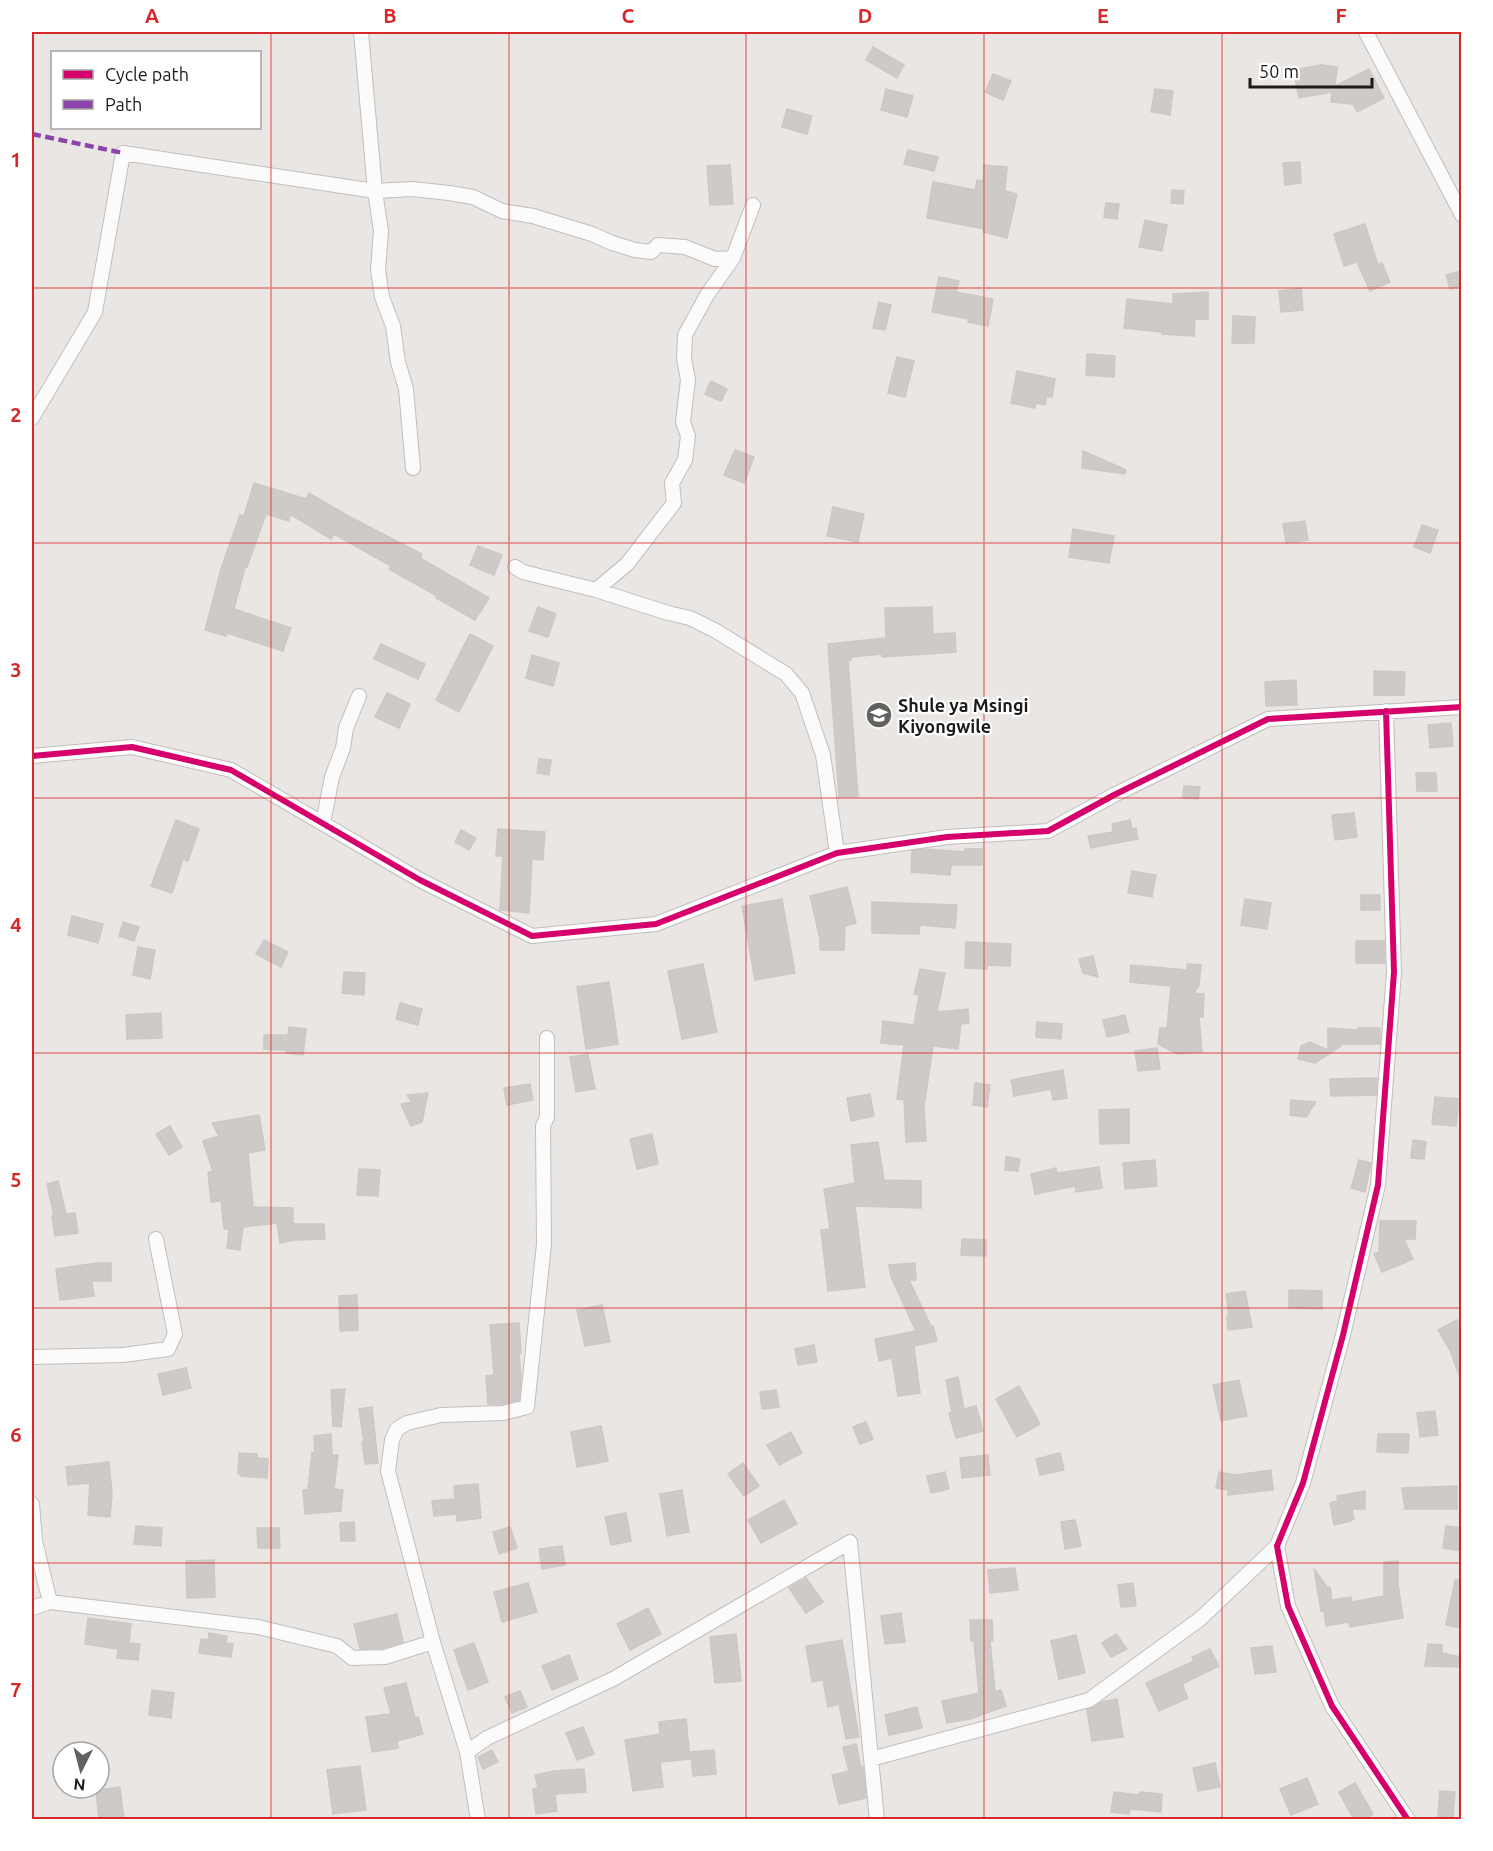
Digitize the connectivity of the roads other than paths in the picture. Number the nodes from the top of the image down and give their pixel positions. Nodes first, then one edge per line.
1 (361, 32) edge
2 (1366, 32) edge
3 (375, 191) junction
4 (753, 205) dead end
5 (1461, 215) edge
6 (733, 258) junction
7 (32, 418) edge
8 (413, 468) dead end
9 (515, 567) dead end
10 (596, 590) junction
11 (359, 696) dead end
12 (1461, 707) edge
13 (1386, 711) junction
14 (32, 756) edge
15 (323, 823) junction
16 (837, 853) junction
17 (547, 1038) dead end
18 (156, 1239) dead end
19 (32, 1358) edge
20 (32, 1504) edge
21 (1277, 1546) junction
22 (50, 1602) junction
23 (32, 1608) edge
24 (433, 1642) junction
25 (467, 1752) junction
26 (871, 1760) junction
27 (478, 1820) edge
28 (877, 1820) edge
29 (1408, 1820) edge

1 - 3 street
2 - 5 street
3 - 6 street
3 - 7 street
3 - 8 street
4 - 6 street
6 - 10 street
9 - 10 street
10 - 16 street
11 - 15 street
12 - 13 street
13 - 16 street
13 - 21 street
14 - 15 street
15 - 16 street
17 - 24 street
18 - 19 street
20 - 22 street
21 - 26 street
21 - 29 street
22 - 23 street
22 - 24 street
24 - 25 street
25 - 26 street
25 - 27 street
26 - 28 street

